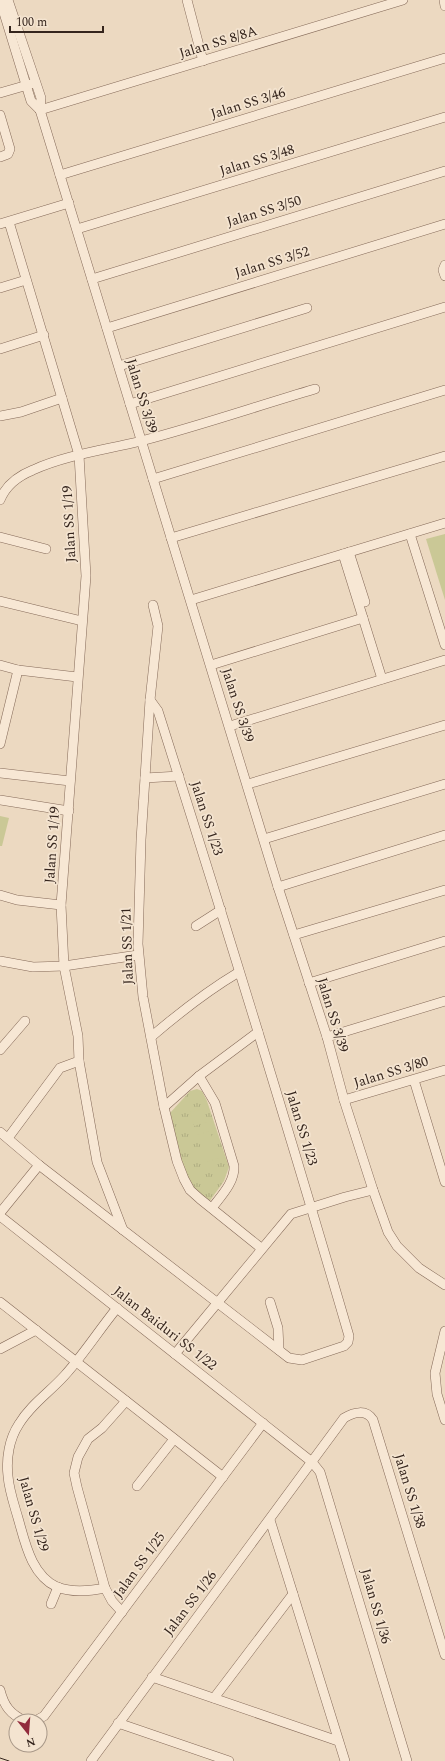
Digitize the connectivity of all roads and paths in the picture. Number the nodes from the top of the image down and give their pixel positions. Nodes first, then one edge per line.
1 (0, 0) edge
2 (8, 0) edge
3 (187, 0) edge
4 (403, 0) edge
5 (445, 58) edge
6 (203, 61) junction
7 (36, 83) junction
8 (26, 86) junction
9 (0, 93) edge
10 (40, 110) junction
11 (0, 115) edge
12 (445, 117) edge
13 (0, 157) edge
14 (445, 171) edge
15 (60, 175) junction
16 (69, 204) junction
17 (4, 223) edge
18 (445, 224) edge
19 (77, 230) junction
20 (445, 265) edge
21 (445, 276) edge
22 (92, 279) junction
23 (26, 280) junction
24 (0, 288) edge
25 (445, 307) edge
26 (307, 308) dead end
27 (107, 328) junction
28 (44, 336) junction
29 (0, 349) edge
30 (119, 366) junction
31 (315, 389) dead end
32 (445, 390) edge
33 (62, 398) junction
34 (130, 404) junction
35 (0, 416) edge
36 (142, 440) junction
37 (78, 455) junction
38 (445, 456) edge
39 (153, 479) junction
40 (0, 500) edge
41 (445, 523) edge
42 (413, 533) junction
43 (0, 537) edge
44 (171, 538) junction
45 (46, 549) dead end
46 (346, 553) junction
47 (191, 600) junction
48 (0, 601) edge
49 (153, 605) dead end
50 (363, 618) junction
51 (82, 621) junction
52 (445, 627) edge
53 (445, 645) edge
54 (445, 660) edge
55 (0, 665) edge
56 (211, 665) junction
57 (18, 670) junction
58 (78, 677) junction
59 (385, 678) junction
60 (150, 700) junction
61 (445, 725) edge
62 (230, 726) junction
63 (0, 744) edge
64 (0, 773) edge
65 (179, 776) junction
66 (145, 778) junction
67 (70, 781) junction
68 (248, 784) junction
69 (445, 784) edge
70 (0, 800) edge
71 (69, 811) junction
72 (445, 836) edge
73 (264, 839) junction
74 (278, 887) junction
75 (445, 890) edge
76 (0, 895) edge
77 (61, 905) junction
78 (221, 910) junction
79 (196, 926) dead end
80 (294, 935) junction
81 (445, 942) edge
82 (138, 955) junction
83 (0, 961) edge
84 (64, 966) junction
85 (239, 972) junction
86 (309, 983) junction
87 (445, 1001) edge
88 (25, 1021) dead end
89 (258, 1032) junction
90 (151, 1037) junction
91 (327, 1037) junction
92 (0, 1050) edge
93 (79, 1061) junction
94 (445, 1070) edge
95 (199, 1076) junction
96 (414, 1080) junction
97 (344, 1100) junction
98 (164, 1107) junction
99 (0, 1132) edge
100 (8, 1138) junction
101 (39, 1165) junction
102 (368, 1174) junction
103 (445, 1182) edge
104 (373, 1190) junction
105 (345, 1197) junction
106 (312, 1207) junction
107 (212, 1208) junction
108 (0, 1215) edge
109 (123, 1230) junction
110 (261, 1248) junction
111 (445, 1286) edge
112 (0, 1302) edge
113 (270, 1302) dead end
114 (217, 1304) junction
115 (116, 1308) junction
116 (36, 1330) junction
117 (445, 1332) edge
118 (0, 1349) edge
119 (279, 1350) junction
120 (175, 1354) junction
121 (77, 1360) junction
122 (126, 1401) junction
123 (445, 1420) edge
124 (263, 1423) junction
125 (174, 1438) junction
126 (312, 1462) junction
127 (223, 1477) junction
128 (137, 1486) dead end
129 (270, 1520) junction
130 (58, 1587) junction
131 (105, 1588) junction
132 (293, 1594) junction
133 (52, 1604) dead end
134 (122, 1612) junction
135 (445, 1655) edge
136 (152, 1677) junction
137 (0, 1690) edge
138 (214, 1698) junction
139 (13, 1713) edge
140 (46, 1713) edge
141 (118, 1723) junction
142 (338, 1741) junction
143 (91, 1761) edge
144 (229, 1761) edge
145 (345, 1761) edge
146 (407, 1761) edge

1 - 8 street
2 - 7 street
3 - 6 street
4 - 6 street, Jalan SS 8/8A
5 - 15 street, Jalan SS 3/46
6 - 10 street, Jalan SS 8/8A
7 - 8 street
7 - 10 street
8 - 9 street
8 - 10 street
10 - 15 street, Jalan SS 3/39
11 - 13 street
12 - 19 street, Jalan SS 3/48
14 - 22 street, Jalan SS 3/50
15 - 16 street, Jalan SS 3/39
16 - 17 street
16 - 19 street, Jalan SS 3/39
17 - 23 street, Jalan SS 1/19
18 - 27 street, Jalan SS 3/52
19 - 22 street, Jalan SS 3/39
20 - 21 street
22 - 27 street, Jalan SS 3/39
23 - 24 street
23 - 28 street, Jalan SS 1/19
25 - 34 street
26 - 30 street
27 - 30 street, Jalan SS 3/39
28 - 29 street
28 - 33 street, Jalan SS 1/19
30 - 34 street, Jalan SS 3/39
31 - 36 street
32 - 39 street
33 - 35 street
33 - 37 street, Jalan SS 1/19
34 - 36 street, Jalan SS 3/39
36 - 37 street
36 - 39 street, Jalan SS 3/39
37 - 40 street
37 - 51 street, Jalan SS 1/19
38 - 44 street
39 - 44 street, Jalan SS 3/39
41 - 42 street
42 - 46 street
42 - 52 street
42 - 53 street
43 - 45 street
44 - 47 street, Jalan SS 3/39
46 - 47 street
46 - 50 street
46 - 59 street
47 - 56 street, Jalan SS 3/39
48 - 51 street
49 - 60 street, Jalan SS 1/21
50 - 56 street
50 - 59 street
51 - 58 street, Jalan SS 1/19
54 - 59 street
55 - 57 street
56 - 62 street, Jalan SS 3/39
57 - 58 street
57 - 63 street
58 - 67 street, Jalan SS 1/19
59 - 62 street
60 - 65 street, Jalan SS 1/23
60 - 66 street, Jalan SS 1/21
61 - 68 street
62 - 68 street, Jalan SS 3/39
64 - 67 street
65 - 66 street, Jalan SS 1/23
65 - 78 street, Jalan SS 1/23
66 - 82 street, Jalan SS 1/21
67 - 71 street, Jalan SS 1/19
68 - 73 street, Jalan SS 3/39
69 - 73 street
70 - 71 street
71 - 77 street, Jalan SS 1/19
72 - 74 street
73 - 74 street, Jalan SS 3/39
74 - 80 street, Jalan SS 3/39
75 - 80 street
76 - 77 street
77 - 84 street, Jalan SS 1/19
78 - 79 street
78 - 85 street, Jalan SS 1/23
80 - 86 street, Jalan SS 3/39
81 - 86 street
82 - 84 street
82 - 90 street, Jalan SS 1/21
83 - 84 street
84 - 93 street, Jalan SS 1/19
85 - 89 street, Jalan SS 1/23
85 - 90 street
86 - 91 street, Jalan SS 3/39
87 - 91 street
88 - 92 street
89 - 95 street
89 - 106 street, Jalan SS 1/23
90 - 98 street, Jalan SS 1/21
91 - 97 street, Jalan SS 3/39
93 - 100 street
93 - 109 street, Jalan SS 1/19
94 - 96 street, Jalan SS 3/80
95 - 98 street
95 - 107 street
96 - 97 street, Jalan SS 3/80
96 - 103 street
97 - 102 street, Jalan SS 3/39
98 - 107 street, Jalan SS 1/21
99 - 100 street, Jalan SS 1/23
100 - 101 street, Jalan SS 1/23
101 - 108 street
101 - 109 street, Jalan SS 1/23
102 - 104 street, Jalan SS 3/39
102 - 105 street
104 - 105 street
104 - 111 street, Jalan SS 3/39
105 - 106 street
106 - 110 street
106 - 119 street, Jalan SS 1/23
107 - 110 street, Jalan SS 1/21
108 - 115 street, Jalan Baiduri SS 1/22
109 - 114 street, Jalan SS 1/23
110 - 114 street
112 - 116 street
113 - 119 street
114 - 119 street, Jalan SS 1/23
114 - 120 street
115 - 120 street, Jalan Baiduri SS 1/22
115 - 121 street, Jalan SS 1/29
116 - 118 street
116 - 121 street
117 - 123 street
120 - 124 street, Jalan Baiduri SS 1/22
121 - 122 street
121 - 130 street, Jalan SS 1/29
122 - 125 street
122 - 131 street
124 - 126 street, Jalan Baiduri SS 1/22
124 - 127 street, Jalan SS 1/25
125 - 127 street
125 - 128 street
126 - 129 street, Jalan SS 1/26
126 - 135 street, Jalan SS 1/38
126 - 146 street, Jalan SS 1/36
127 - 134 street, Jalan SS 1/25
129 - 132 street
129 - 136 street, Jalan SS 1/26
130 - 131 street, Jalan SS 1/29
130 - 133 street
131 - 134 street
132 - 138 street
132 - 142 street
134 - 140 street, Jalan SS 1/25
136 - 138 street
136 - 141 street, Jalan SS 1/26
137 - 139 street
138 - 142 street
141 - 143 street, Jalan SS 1/26
141 - 144 street
142 - 145 street

